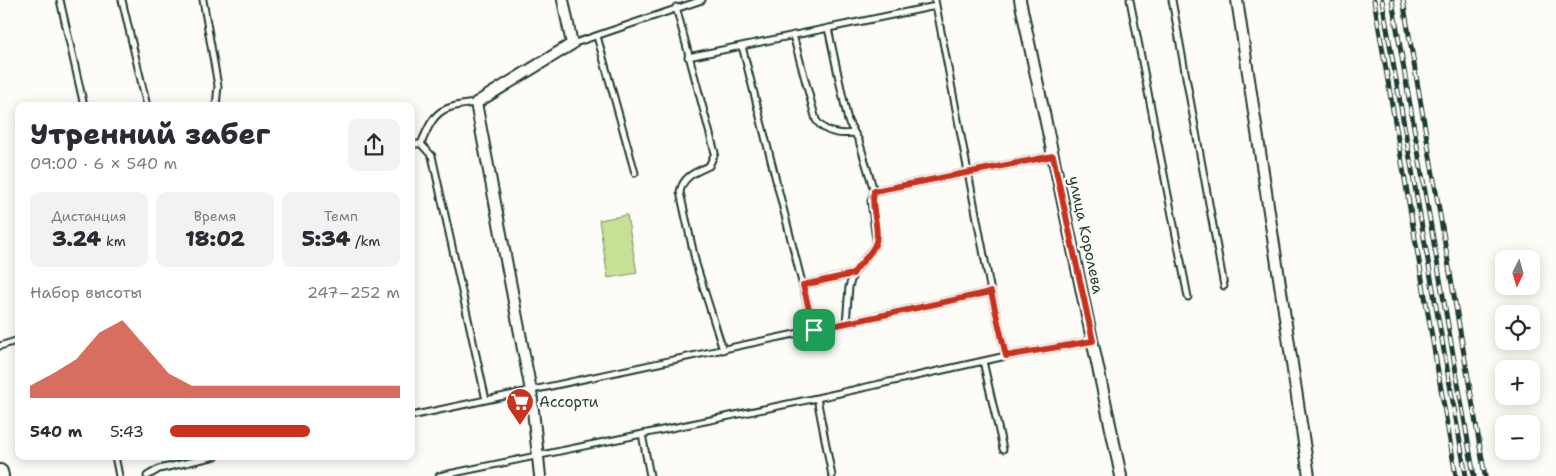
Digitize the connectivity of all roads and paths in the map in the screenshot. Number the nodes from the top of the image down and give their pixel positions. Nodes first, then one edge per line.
1 (60, 0) edge
2 (122, 0) edge
3 (203, 0) edge
4 (563, 0) edge
5 (702, 0) edge
6 (1020, 0) edge
7 (1130, 0) edge
8 (1172, 0) edge
9 (1237, 0) edge
10 (935, 3) edge
11 (676, 7) junction
12 (828, 28) junction
13 (793, 35) junction
14 (597, 36) junction
15 (572, 44) junction
16 (742, 46) junction
17 (688, 57) junction
18 (83, 102) edge
19 (146, 102) edge
20 (216, 102) edge
21 (476, 103) junction
22 (853, 132) junction
23 (415, 144) edge
24 (421, 144) junction
25 (1053, 156) junction
26 (635, 173) dead end
27 (968, 173) junction
28 (874, 191) junction
29 (853, 274) junction
30 (803, 285) junction
31 (1224, 286) dead end
32 (991, 292) junction
33 (1188, 297) dead end
34 (846, 323) junction
35 (814, 330) junction
36 (15, 341) edge
37 (1093, 341) junction
38 (0, 346) edge
39 (723, 350) junction
40 (1006, 356) junction
41 (983, 361) junction
42 (531, 391) junction
43 (817, 398) junction
44 (486, 400) junction
45 (415, 415) edge
46 (642, 434) junction
47 (1004, 449) dead end
48 (536, 456) junction
49 (115, 460) edge
50 (174, 460) edge
51 (196, 460) edge
52 (175, 464) junction
53 (0, 472) edge
54 (469, 473) edge
55 (1, 476) edge
56 (119, 476) edge
57 (147, 476) edge
58 (439, 476) edge
59 (540, 476) edge
60 (650, 476) edge
61 (832, 476) edge
62 (1121, 476) edge
63 (1309, 476) edge

1 - 18 lane
2 - 19 lane
3 - 20 lane
4 - 15 street
5 - 11 lane
6 - 25 street, улица Королева
7 - 33 lane
8 - 31 lane
9 - 63 street
10 - 12 lane
10 - 27 lane
11 - 14 lane
11 - 17 lane
12 - 13 lane
12 - 22 lane
13 - 16 lane
13 - 22 lane
14 - 15 lane
14 - 26 lane
15 - 21 street
16 - 17 lane
16 - 30 lane
17 - 39 lane
21 - 24 lane
21 - 42 street
22 - 28 lane
23 - 24 lane
24 - 44 lane
25 - 27 lane
25 - 37 street, улица Королева
27 - 28 lane
27 - 32 lane
28 - 29 lane
29 - 30 lane
29 - 34 lane
30 - 35 lane
32 - 34 lane
32 - 40 lane
34 - 35 lane
35 - 39 lane
36 - 38 lane
37 - 40 lane
37 - 62 street, улица Королева
39 - 42 lane
40 - 41 lane
41 - 43 lane
41 - 47 lane
42 - 44 lane
42 - 48 street
43 - 46 lane
43 - 61 lane
44 - 45 lane
46 - 48 lane
46 - 60 lane
48 - 54 lane
48 - 59 street
49 - 56 lane
50 - 52 lane
51 - 52 lane
52 - 57 lane
53 - 55 main road
54 - 58 lane

